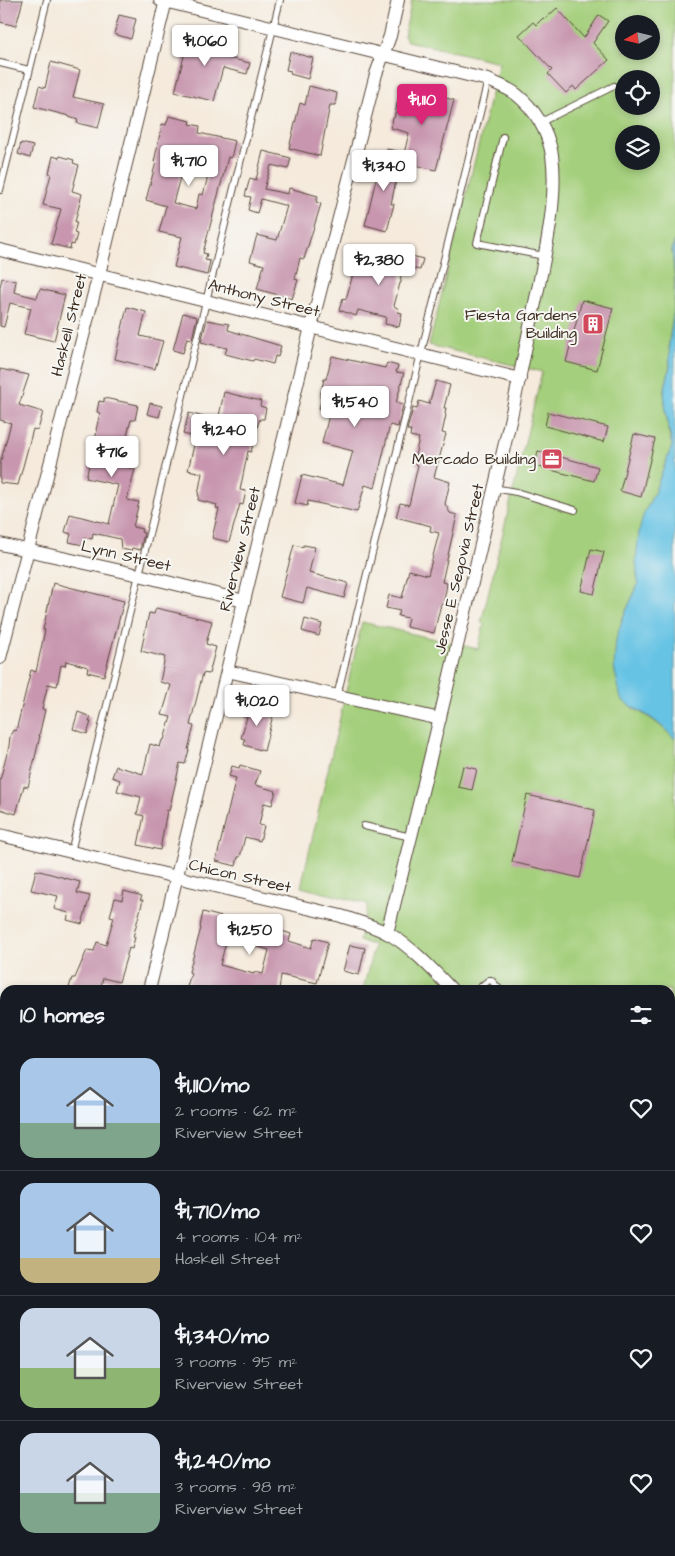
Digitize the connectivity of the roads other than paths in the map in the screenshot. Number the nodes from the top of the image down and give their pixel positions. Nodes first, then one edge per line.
1 (47, 0) edge
2 (164, 0) edge
3 (280, 0) edge
4 (398, 0) edge
5 (273, 27) junction
6 (383, 54) junction
7 (0, 63) edge
8 (29, 70) junction
9 (488, 80) junction
10 (614, 86) dead end
11 (541, 122) junction
12 (503, 137) dead end
13 (0, 190) edge
14 (0, 250) edge
15 (544, 256) junction
16 (99, 274) junction
17 (206, 301) junction
18 (312, 327) junction
19 (420, 354) junction
20 (520, 379) junction
21 (494, 488) junction
22 (575, 510) dead end
23 (0, 544) edge
24 (29, 551) junction
25 (139, 575) junction
26 (244, 601) junction
27 (0, 658) edge
28 (227, 671) junction
29 (337, 696) junction
30 (440, 719) junction
31 (364, 826) dead end
32 (0, 835) edge
33 (411, 837) junction
34 (71, 852) junction
35 (177, 878) junction
36 (387, 932) junction
37 (150, 985) edge
38 (447, 985) edge
39 (483, 985) edge
40 (496, 985) edge

1 - 8 lane
2 - 5 street, Jesse E Segovia Street
2 - 16 street, Haskell Street
3 - 5 lane
4 - 6 street, Riverview Street
5 - 6 street, Jesse E Segovia Street
5 - 17 lane
6 - 9 street, Jesse E Segovia Street
6 - 18 street, Riverview Street
7 - 8 lane
8 - 13 lane
9 - 11 street, Jesse E Segovia Street
9 - 19 lane
10 - 11 lane
11 - 15 street, Jesse E Segovia Street
12 - 15 lane
14 - 16 street, Anthony Street
15 - 20 street, Jesse E Segovia Street
16 - 17 street, Anthony Street
16 - 24 street, Haskell Street
17 - 18 street, Anthony Street
17 - 25 lane
18 - 19 street, Anthony Street
18 - 26 street, Riverview Street
19 - 20 street, Anthony Street
19 - 29 lane
20 - 21 street, Jesse E Segovia Street
21 - 22 lane
21 - 30 street, Jesse E Segovia Street
23 - 24 street, Lynn Street
24 - 25 street, Lynn Street
24 - 27 street, Haskell Street
25 - 26 street, Lynn Street
25 - 34 lane
26 - 28 street, Riverview Street
28 - 29 street
28 - 35 street, Riverview Street
29 - 30 street
30 - 33 street, Jesse E Segovia Street
31 - 33 lane
32 - 34 street, Chicon Street
33 - 36 street, Jesse E Segovia Street
34 - 35 street, Chicon Street
35 - 36 street, Chicon Street
35 - 37 street, Riverview Street
36 - 38 street, Chicon Street
39 - 40 lane

